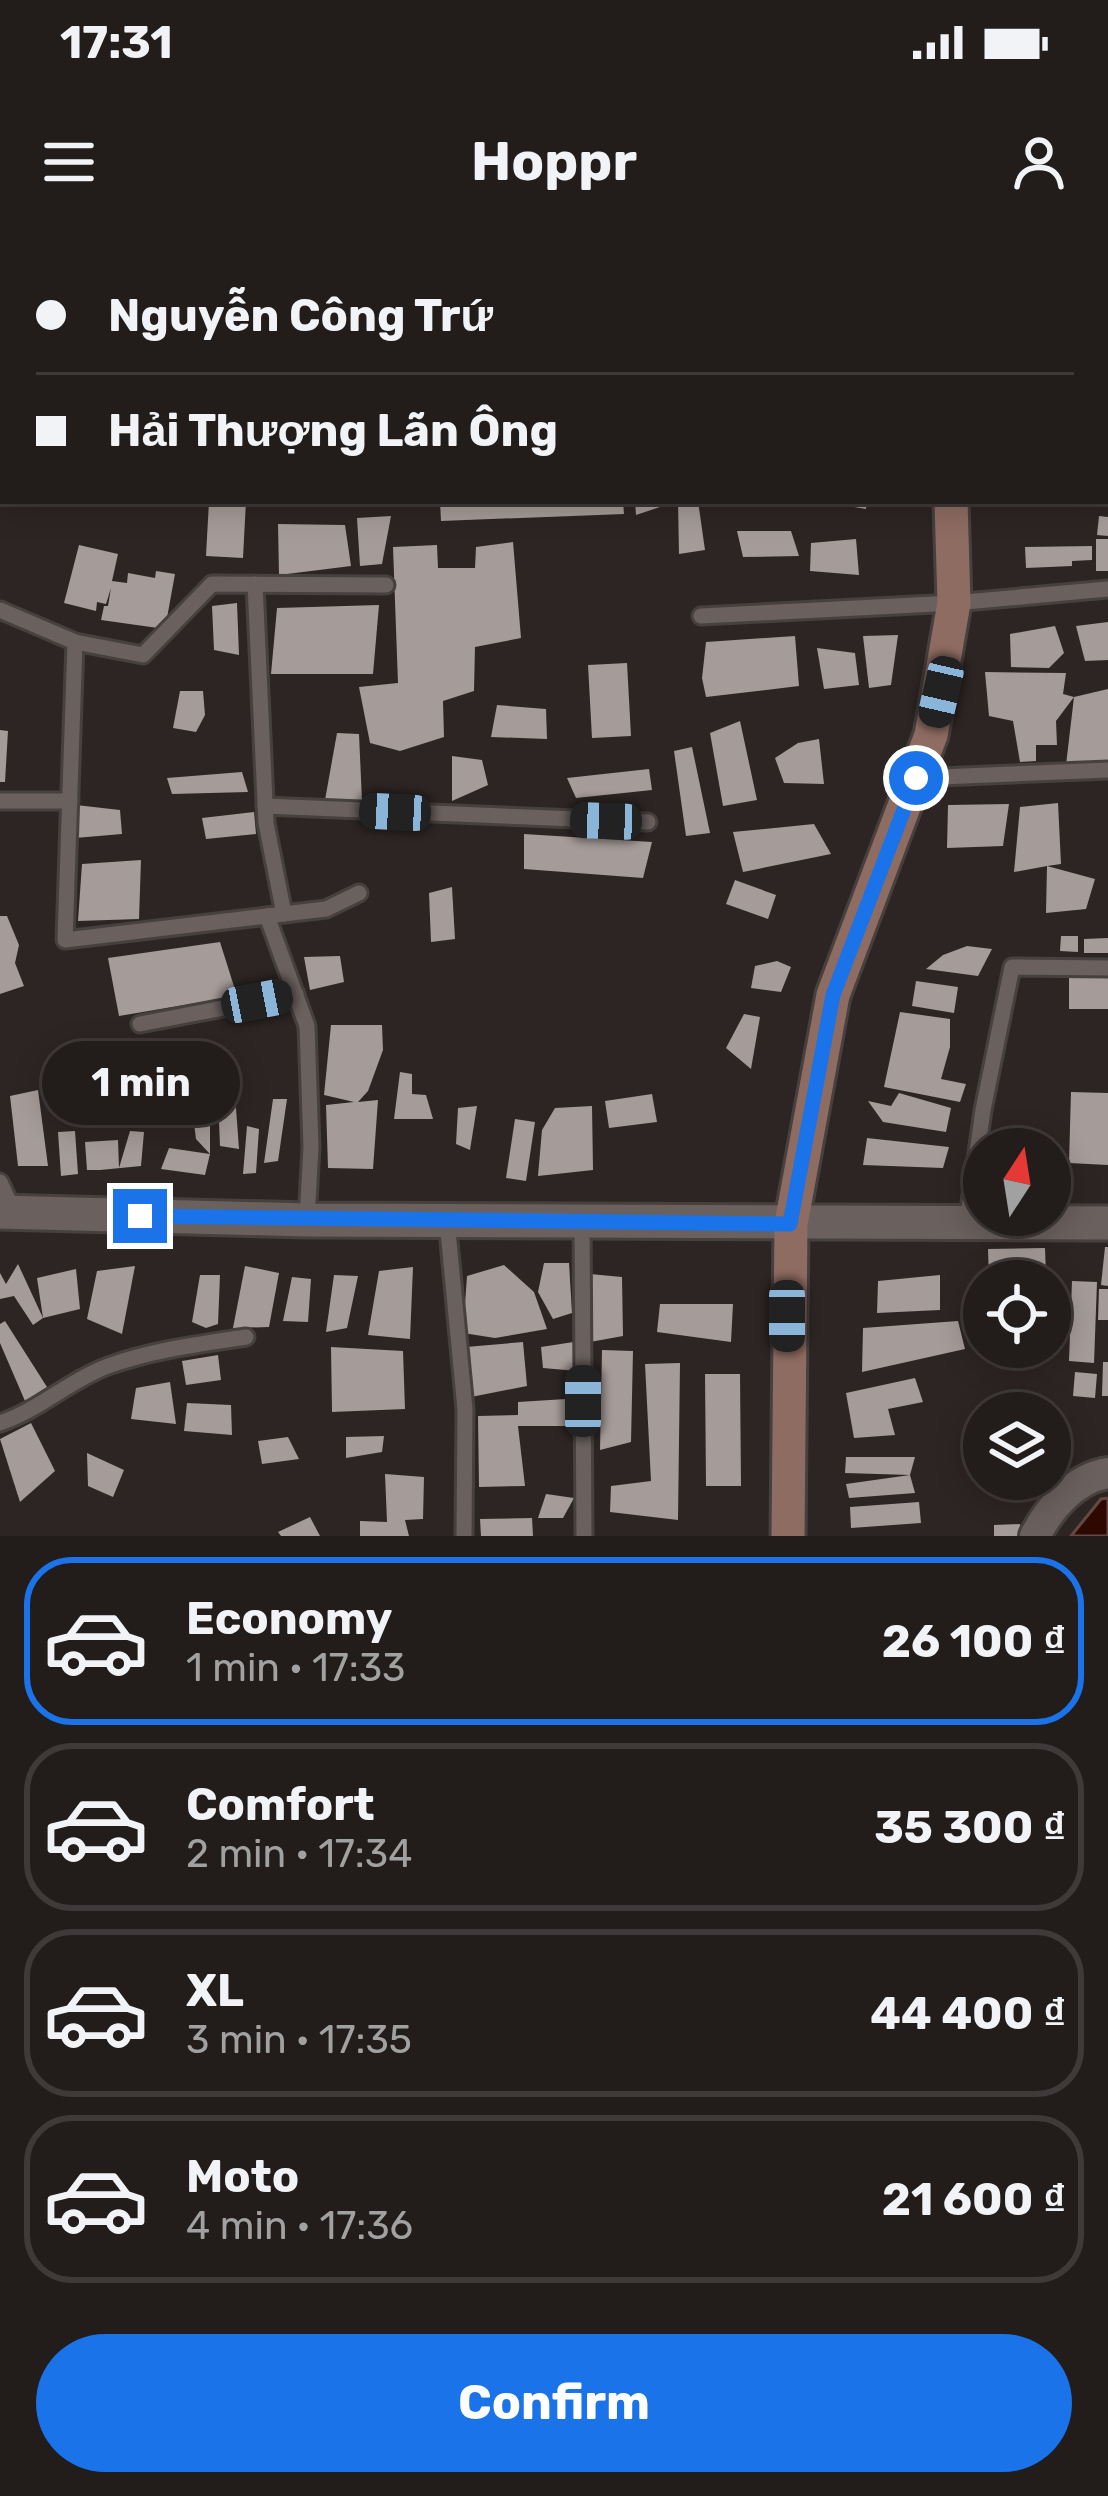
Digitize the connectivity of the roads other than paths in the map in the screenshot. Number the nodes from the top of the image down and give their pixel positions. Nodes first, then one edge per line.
1 (951, 504) edge
2 (255, 584) junction
3 (386, 585) dead end
4 (1108, 589) edge
5 (954, 603) junction
6 (0, 609) edge
7 (701, 616) dead end
8 (75, 642) junction
9 (1108, 770) edge
10 (916, 778) junction
11 (0, 801) edge
12 (70, 801) junction
13 (265, 806) junction
14 (648, 822) dead end
15 (359, 893) dead end
16 (276, 915) junction
17 (1108, 968) edge
18 (296, 994) junction
19 (140, 1024) dead end
20 (980, 1128) edge
21 (5, 1202) edge
22 (446, 1218) junction
23 (307, 1220) junction
24 (582, 1220) junction
25 (1108, 1223) edge
26 (790, 1224) junction
27 (1071, 1224) edge
28 (963, 1226) edge
29 (246, 1337) dead end
30 (0, 1423) edge
31 (1108, 1473) edge
32 (464, 1536) edge
33 (584, 1536) edge
34 (788, 1536) edge
35 (1035, 1536) edge

1 - 5 main road
2 - 3 lane
2 - 8 lane
2 - 13 lane
4 - 5 lane
5 - 7 lane
5 - 10 main road
6 - 8 lane
8 - 12 lane
9 - 10 lane
10 - 26 main road
11 - 12 lane
12 - 16 lane
13 - 14 lane
13 - 16 lane
15 - 16 lane
16 - 18 lane
17 - 20 lane
18 - 19 lane
18 - 23 lane
21 - 23 street
22 - 23 street
22 - 24 street
22 - 32 lane
24 - 26 street
24 - 33 lane
25 - 27 street
26 - 28 street
26 - 34 main road
29 - 30 lane
31 - 35 street

